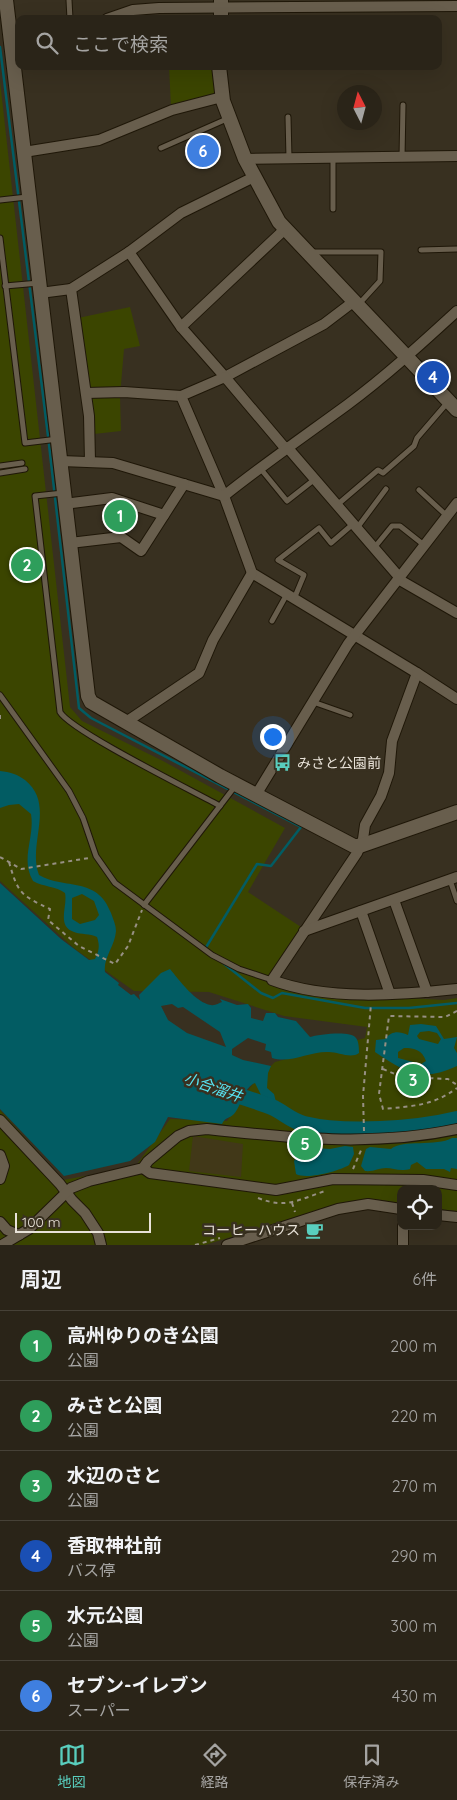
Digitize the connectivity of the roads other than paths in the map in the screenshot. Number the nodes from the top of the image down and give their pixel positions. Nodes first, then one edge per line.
1 (6, 0) edge
2 (69, 0) edge
3 (457, 6) edge
4 (221, 9) edge
5 (70, 15) edge
6 (121, 15) edge
7 (15, 51) edge
8 (17, 70) edge
9 (219, 70) edge
10 (222, 97) junction
11 (403, 106) dead end
12 (288, 117) dead end
13 (229, 118) junction
14 (161, 148) dead end
15 (24, 152) junction
16 (457, 156) edge
17 (402, 157) junction
18 (245, 158) junction
19 (289, 158) junction
20 (333, 158) junction
21 (254, 177) junction
22 (29, 197) junction
23 (0, 200) edge
24 (333, 209) dead end
25 (285, 229) junction
26 (0, 238) edge
27 (457, 249) edge
28 (421, 250) dead end
29 (129, 252) junction
30 (307, 252) junction
31 (6, 286) junction
32 (40, 288) junction
33 (71, 289) junction
34 (355, 304) junction
35 (457, 311) edge
36 (181, 327) junction
37 (406, 358) junction
38 (225, 377) junction
39 (86, 393) junction
40 (181, 396) junction
41 (453, 406) edge
42 (58, 439) junction
43 (286, 447) junction
44 (90, 461) junction
45 (60, 462) junction
46 (22, 463) dead end
47 (0, 466) edge
48 (259, 468) junction
49 (25, 469) dead end
50 (0, 473) edge
51 (315, 479) junction
52 (184, 484) junction
53 (386, 489) dead end
54 (419, 490) dead end
55 (224, 496) junction
56 (64, 499) junction
57 (457, 503) edge
58 (337, 505) junction
59 (164, 515) junction
60 (447, 516) junction
61 (356, 526) junction
62 (70, 543) junction
63 (425, 545) junction
64 (374, 548) junction
65 (252, 573) junction
66 (399, 579) junction
67 (290, 596) junction
68 (457, 612) edge
69 (272, 622) dead end
70 (354, 636) junction
71 (417, 673) junction
72 (0, 695) edge
73 (457, 699) edge
74 (312, 702) junction
75 (350, 715) dead end
76 (126, 722) junction
77 (236, 784) junction
78 (256, 794) junction
79 (220, 806) junction
80 (457, 812) edge
81 (360, 846) junction
82 (453, 879) edge
83 (394, 900) junction
84 (457, 901) edge
85 (144, 905) junction
86 (361, 911) junction
87 (304, 931) junction
88 (272, 980) junction
89 (457, 989) edge
90 (427, 992) junction
91 (390, 994) junction
92 (0, 1120) edge
93 (457, 1129) edge
94 (0, 1155) edge
95 (143, 1168) junction
96 (0, 1179) edge
97 (457, 1185) edge
98 (66, 1192) junction
99 (397, 1208) edge
100 (442, 1215) edge
101 (457, 1217) edge
102 (0, 1222) edge
103 (404, 1230) edge
104 (19, 1235) junction
105 (254, 1241) edge
106 (2, 1245) edge
107 (101, 1245) edge
108 (227, 1245) edge
109 (403, 1245) edge

1 - 7 street
2 - 5 lane
3 - 4 street
4 - 6 street
8 - 15 street
9 - 10 street
10 - 13 street
10 - 15 street
11 - 17 lane
12 - 19 lane
13 - 14 lane
13 - 18 street
15 - 22 street
16 - 17 street
17 - 20 street
18 - 19 street
18 - 21 street
19 - 20 street
20 - 24 lane
21 - 25 street
21 - 29 street
22 - 23 lane
22 - 32 street
25 - 30 street
25 - 36 street
26 - 31 lane
27 - 28 lane
29 - 33 street
29 - 36 street
30 - 34 street
30 - 34 lane
31 - 32 lane
31 - 42 lane
32 - 33 street
32 - 42 street
33 - 39 street
34 - 37 street
34 - 38 street
35 - 37 street
36 - 38 street
37 - 41 street
37 - 43 street
38 - 40 street
38 - 43 street
39 - 40 street
39 - 44 street
40 - 55 street
41 - 58 lane
42 - 45 street
43 - 48 street
43 - 51 street
44 - 45 street
44 - 52 street
45 - 56 street
46 - 47 lane
48 - 51 lane
48 - 55 street
49 - 50 lane
51 - 58 street
52 - 55 street
52 - 59 street
53 - 61 lane
54 - 60 lane
55 - 65 street
56 - 59 street
56 - 62 street
56 - 79 lane
57 - 60 street
58 - 61 street
59 - 62 street
60 - 63 street
61 - 64 street
61 - 67 lane
62 - 76 street
63 - 64 lane
63 - 66 street
64 - 66 street
65 - 67 street
65 - 76 street
66 - 68 street
66 - 70 street
67 - 69 lane
67 - 70 street
70 - 71 street
70 - 74 street
71 - 73 street
71 - 81 street
72 - 85 lane
74 - 75 lane
74 - 78 street
76 - 77 street
77 - 78 street
77 - 79 lane
78 - 81 street
79 - 85 lane
80 - 81 street
81 - 87 street
82 - 83 street
82 - 84 lane
83 - 86 street
83 - 90 street
85 - 88 lane
86 - 87 street
86 - 91 street
87 - 88 street
88 - 91 street
89 - 90 street
90 - 91 street
92 - 98 street
93 - 95 street
94 - 96 street
95 - 97 street
95 - 98 street
98 - 104 street
98 - 107 street
99 - 105 street
100 - 101 street
102 - 104 street
103 - 109 street
104 - 106 street
105 - 108 street

